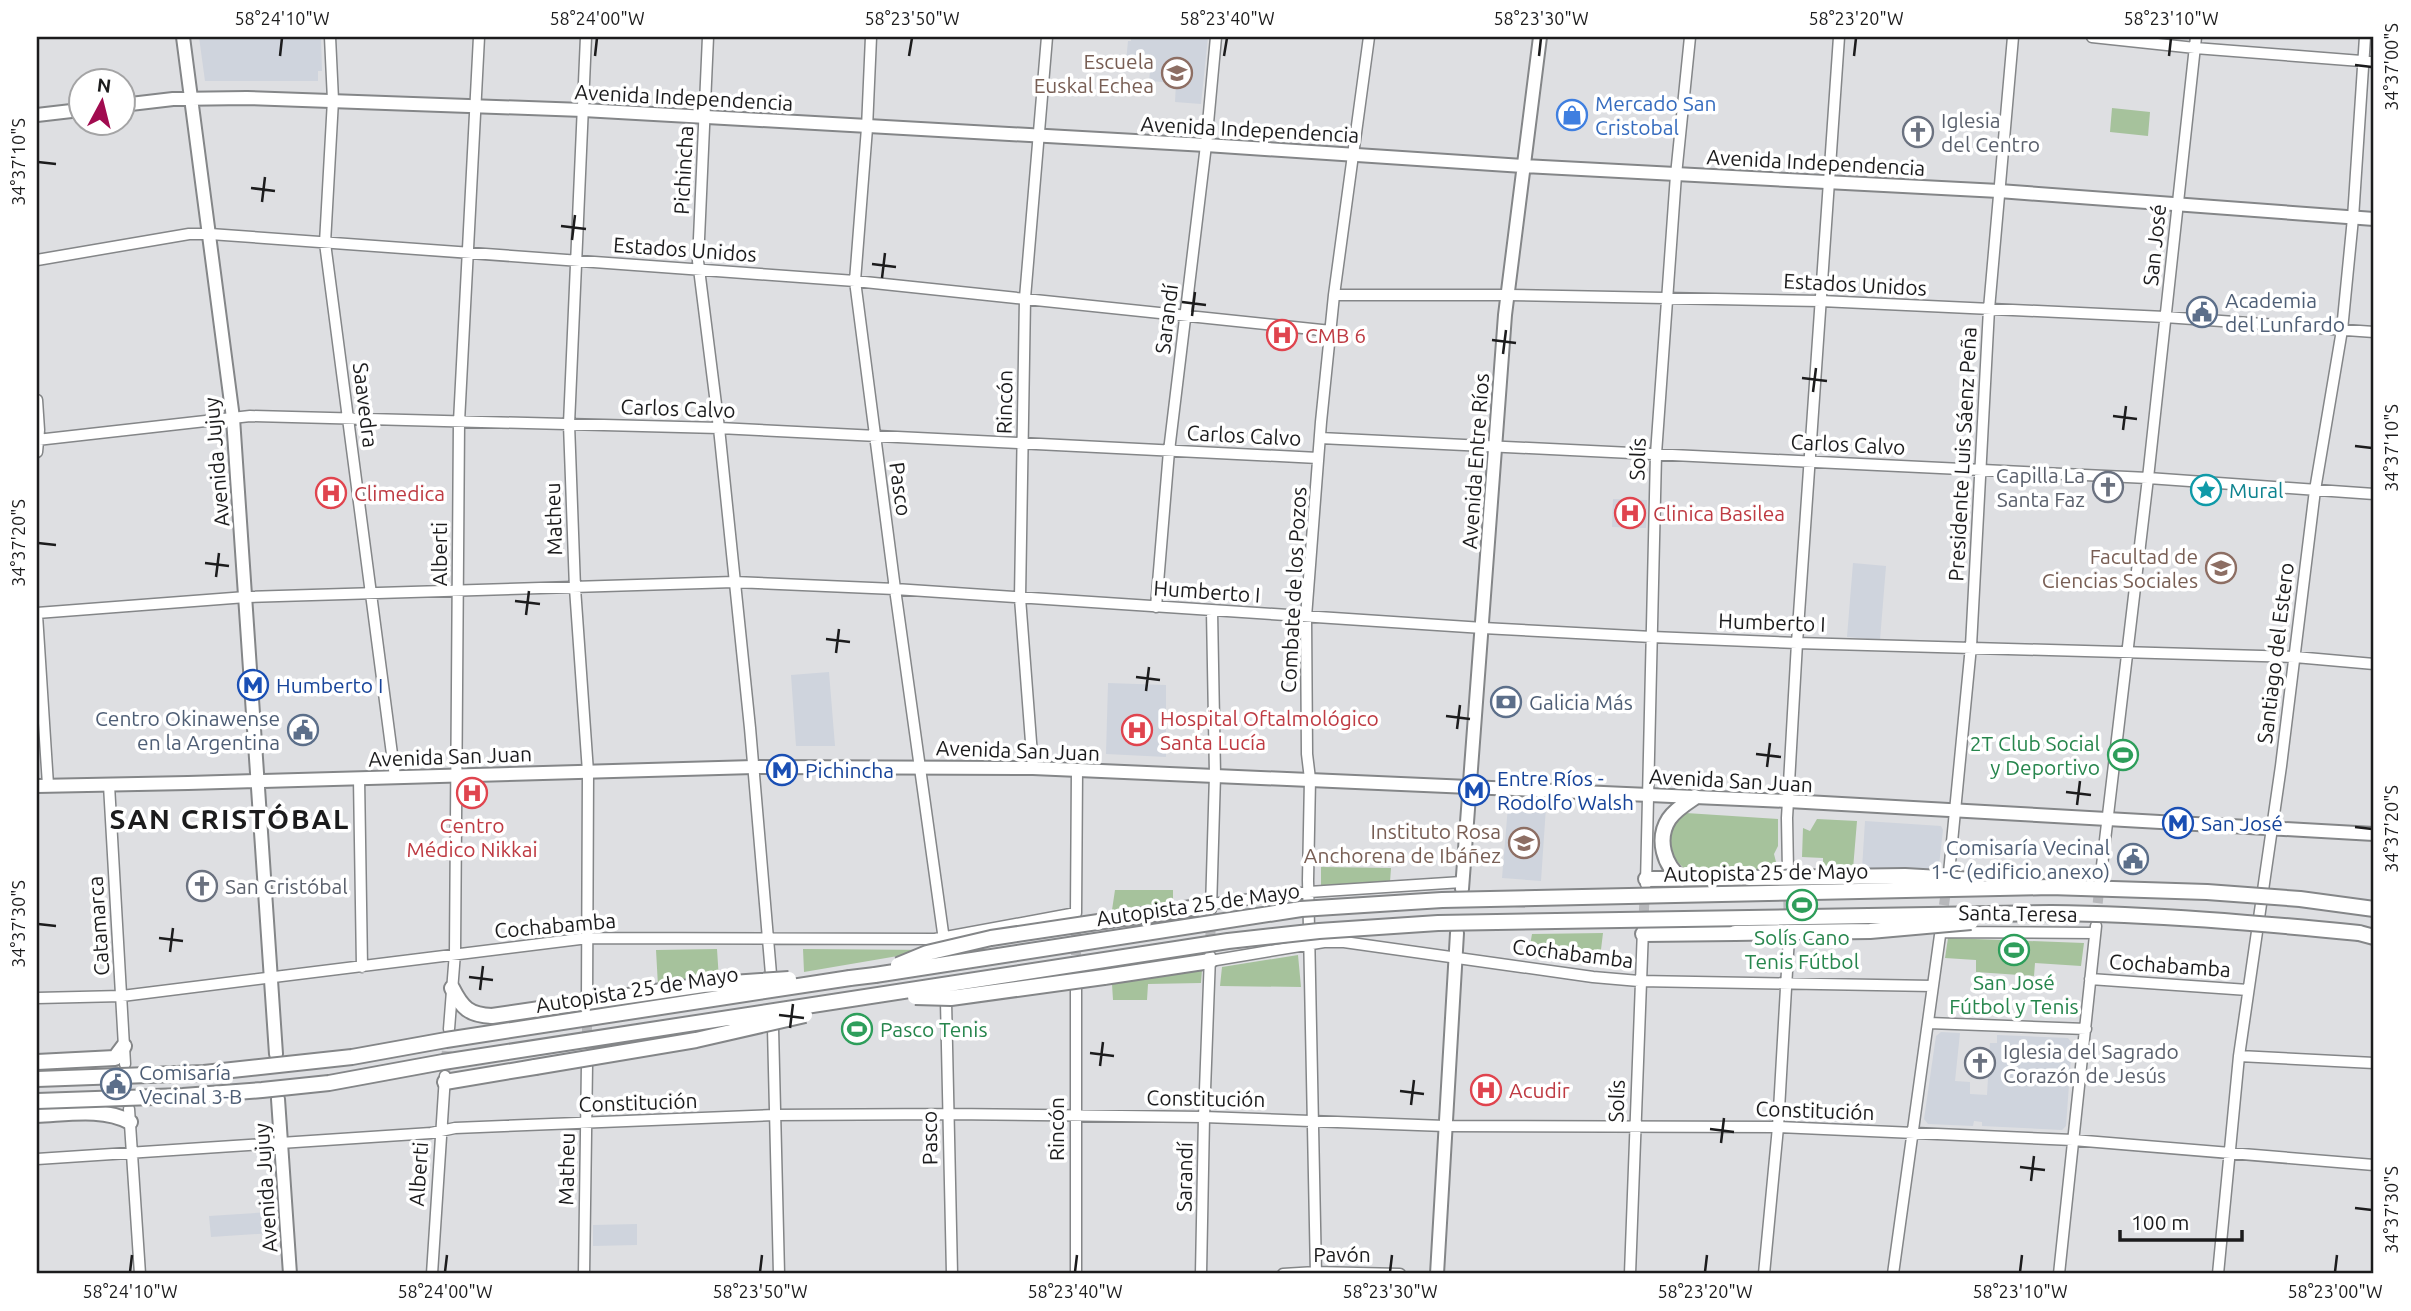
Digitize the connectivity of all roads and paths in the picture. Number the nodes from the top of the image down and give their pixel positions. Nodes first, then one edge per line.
1 (183, 37) edge
2 (330, 37) edge
3 (479, 37) edge
4 (586, 37) edge
5 (708, 37) edge
6 (871, 37) edge
7 (1047, 37) edge
8 (1216, 37) edge
9 (1369, 37) edge
10 (1540, 37) edge
11 (1690, 37) edge
12 (1839, 37) edge
13 (2013, 37) edge
14 (2092, 37) edge
15 (2365, 37) edge
16 (2196, 42) edge
17 (2369, 61) edge
18 (192, 98) junction
19 (333, 100) junction
20 (136, 103) edge
21 (475, 106) junction
22 (583, 110) junction
23 (66, 112) edge
24 (37, 115) edge
25 (705, 117) junction
26 (867, 128) junction
27 (1039, 137) junction
28 (1206, 145) junction
29 (1353, 154) junction
30 (1523, 166) junction
31 (1676, 175) junction
32 (1829, 183) junction
33 (1999, 191) junction
34 (2178, 204) junction
35 (2353, 218) junction
36 (2374, 219) edge
37 (210, 234) junction
38 (325, 243) junction
39 (468, 253) junction
40 (37, 260) edge
41 (575, 261) junction
42 (699, 270) junction
43 (855, 281) junction
44 (1334, 295) junction
45 (1507, 295) junction
46 (1667, 297) junction
47 (1025, 298) junction
48 (1821, 301) junction
49 (1989, 309) junction
50 (1186, 314) junction
51 (2165, 317) junction
52 (2342, 330) junction
53 (1331, 331) junction
54 (2374, 332) edge
55 (37, 400) edge
56 (233, 418) junction
57 (348, 419) junction
58 (459, 422) junction
59 (569, 424) junction
60 (719, 428) junction
61 (874, 435) junction
62 (1320, 438) junction
63 (37, 440) edge
64 (1023, 444) junction
65 (1495, 445) junction
66 (1169, 451) junction
67 (37, 452) edge
68 (1656, 454) junction
69 (1318, 458) junction
70 (1810, 461) junction
71 (1982, 469) junction
72 (2148, 478) junction
73 (2315, 490) junction
74 (2374, 495) edge
75 (734, 582) junction
76 (575, 587) junction
77 (895, 589) junction
78 (458, 592) junction
79 (371, 594) junction
80 (246, 597) junction
81 (1020, 598) junction
82 (1156, 607) junction
83 (1212, 611) junction
84 (37, 614) edge
85 (1306, 617) junction
86 (1482, 628) junction
87 (1652, 637) junction
88 (1797, 643) junction
89 (1971, 646) junction
90 (2126, 652) junction
91 (2295, 657) junction
92 (2374, 664) edge
93 (919, 766) junction
94 (754, 767) junction
95 (1033, 768) junction
96 (1077, 770) junction
97 (588, 772) junction
98 (457, 775) junction
99 (1215, 775) junction
100 (395, 777) junction
101 (359, 778) junction
102 (1310, 779) junction
103 (258, 781) junction
104 (42, 785) edge
105 (109, 785) junction
106 (1469, 786) junction
107 (1649, 795) junction
108 (1695, 797) junction
109 (1788, 801) junction
110 (1955, 810) junction
111 (2107, 818) junction
112 (2272, 828) junction
113 (2374, 834) edge
114 (1788, 872) tunnel mouth
115 (1948, 873) tunnel mouth
116 (2101, 874) tunnel mouth
117 (1682, 879) junction
118 (1646, 882) joint
119 (1462, 885) joint
120 (2050, 887) junction
121 (1309, 892) junction
122 (1207, 907) junction
123 (2374, 909) edge
124 (2051, 913) junction
125 (1643, 932) joint
126 (1457, 933) dead end
127 (1789, 936) tunnel mouth
128 (2374, 936) edge
129 (588, 938) junction
130 (769, 940) junction
131 (944, 941) junction
132 (1311, 944) junction
133 (455, 953) junction
134 (1455, 957) junction
135 (1210, 958) junction
136 (362, 967) junction
137 (771, 974) dead end
138 (875, 975) junction
139 (271, 978) junction
140 (850, 978) junction
141 (2090, 979) junction
142 (1639, 981) junction
143 (1788, 983) junction
144 (1076, 985) tunnel mouth
145 (1933, 986) junction
146 (452, 988) junction
147 (2248, 990) junction
148 (122, 996) junction
149 (879, 996) junction
150 (37, 998) edge
151 (587, 999) tunnel mouth
152 (855, 1000) junction
153 (946, 1001) dead end
154 (1929, 1023) junction
155 (773, 1028) dead end
156 (2086, 1029) junction
157 (449, 1030) tunnel mouth
158 (124, 1046) junction
159 (276, 1054) dead end
160 (2239, 1056) junction
161 (37, 1062) edge
162 (2374, 1063) edge
163 (125, 1064) dead end
164 (587, 1064) tunnel mouth
165 (37, 1079) edge
166 (445, 1079) joint
167 (278, 1099) dead end
168 (37, 1101) edge
169 (948, 1114) junction
170 (1075, 1114) junction
171 (37, 1115) edge
172 (129, 1115) joint
173 (774, 1115) junction
174 (1204, 1116) junction
175 (1313, 1120) junction
176 (585, 1123) junction
177 (1445, 1126) junction
178 (1634, 1128) junction
179 (1778, 1128) junction
180 (440, 1131) junction
181 (1915, 1133) junction
182 (2073, 1140) junction
183 (281, 1143) junction
184 (2230, 1152) junction
185 (132, 1153) junction
186 (37, 1159) edge
187 (2374, 1165) edge
188 (1316, 1273) edge
189 (141, 1274) edge
190 (289, 1274) edge
191 (432, 1274) edge
192 (584, 1274) edge
193 (779, 1274) edge
194 (952, 1274) edge
195 (1076, 1274) edge
196 (1201, 1274) edge
197 (1283, 1274) edge
198 (1400, 1274) edge
199 (1437, 1274) edge
200 (1630, 1274) edge
201 (1764, 1274) edge
202 (1894, 1274) edge
203 (2059, 1274) edge
204 (2218, 1274) edge

1 - 18 main road, Avenida Jujuy
2 - 19 street, Saavedra
3 - 21 street, Alberti
4 - 22 street, Matheu
5 - 25 street, Pichincha
6 - 26 street, Pasco
7 - 27 street, Rincón
8 - 28 street, Sarandí
9 - 29 street, Combate de los Pozos
10 - 30 main road, Avenida Entre Ríos
11 - 31 street, Solís
12 - 32 street
13 - 33 street, Presidente Luis Sáenz Peña
14 - 16 street
15 - 17 street, Santiago del Estero
16 - 17 street
16 - 34 street, San José
17 - 35 street, Santiago del Estero
18 - 19 main road, Avenida Independencia
18 - 20 main road, Avenida Independencia
18 - 37 main road, Avenida Jujuy
19 - 21 main road, Avenida Independencia
19 - 38 street, Saavedra
21 - 22 main road, Avenida Independencia
21 - 39 street, Alberti
22 - 25 main road, Avenida Independencia
22 - 41 street, Matheu
23 - 24 main road
25 - 26 main road, Avenida Independencia
25 - 42 street, Pichincha
26 - 27 main road, Avenida Independencia
26 - 43 street, Pasco
27 - 28 main road, Avenida Independencia
27 - 47 street, Rincón
28 - 29 main road, Avenida Independencia
28 - 50 street, Sarandí
29 - 30 main road, Avenida Independencia
29 - 44 street, Combate de los Pozos
30 - 31 main road, Avenida Independencia
30 - 45 main road, Avenida Entre Ríos
31 - 32 main road, Avenida Independencia
31 - 46 street, Solís
32 - 33 main road, Avenida Independencia
32 - 48 street
33 - 34 main road, Avenida Independencia
33 - 49 street, Presidente Luis Sáenz Peña
34 - 35 main road, Avenida Independencia
34 - 51 street, San José
35 - 36 main road, Avenida Independencia
35 - 52 street, Santiago del Estero
37 - 38 street, Estados Unidos
37 - 40 street, Estados Unidos
37 - 56 main road, Avenida Jujuy
38 - 39 street, Estados Unidos
38 - 57 street, Saavedra
39 - 41 street, Estados Unidos
39 - 58 street, Alberti
41 - 42 street, Estados Unidos
41 - 59 street, Matheu
42 - 43 street, Estados Unidos
42 - 60 street, Pichincha
43 - 47 street, Estados Unidos
43 - 61 street, Pasco
44 - 45 street, Estados Unidos
44 - 53 street, Combate de los Pozos
45 - 46 street, Estados Unidos
45 - 65 main road, Avenida Entre Ríos
46 - 48 street, Estados Unidos
46 - 68 street, Solís
47 - 50 street, Estados Unidos
47 - 64 street, Rincón
48 - 49 street, Estados Unidos
48 - 70 street
49 - 51 street, Estados Unidos
49 - 71 street, Presidente Luis Sáenz Peña
50 - 53 street, Estados Unidos
50 - 66 street, Sarandí
51 - 52 street, Estados Unidos
51 - 72 street, San José
52 - 54 street, Estados Unidos
52 - 73 street, Santiago del Estero
53 - 62 street, Combate de los Pozos
55 - 63 street
56 - 57 street, Carlos Calvo
56 - 63 street, Carlos Calvo
56 - 80 main road, Avenida Jujuy
57 - 58 street, Carlos Calvo
57 - 79 street, Saavedra
58 - 59 street, Carlos Calvo
58 - 78 street, Alberti
59 - 60 street, Carlos Calvo
59 - 76 street, Matheu
60 - 61 street, Carlos Calvo
60 - 75 street, Pichincha
61 - 64 street, Carlos Calvo
61 - 77 street, Pasco
62 - 65 street, Carlos Calvo
62 - 69 street, Combate de los Pozos
63 - 67 street
64 - 66 street, Carlos Calvo
64 - 81 street, Rincón
65 - 68 street, Carlos Calvo
65 - 86 main road, Avenida Entre Ríos
66 - 69 street, Carlos Calvo
66 - 82 street, Sarandí
68 - 70 street, Carlos Calvo
68 - 87 street, Solís
69 - 85 street, Combate de los Pozos
70 - 71 street, Carlos Calvo
70 - 88 street
71 - 72 street, Carlos Calvo
71 - 89 street, Presidente Luis Sáenz Peña
72 - 73 street, Carlos Calvo
72 - 90 street, San José
73 - 74 street, Carlos Calvo
73 - 91 street, Santiago del Estero
75 - 76 street, Humberto I
75 - 77 street, Humberto I
75 - 94 street, Pichincha
76 - 78 street, Humberto I
76 - 97 street, Matheu
77 - 81 street, Humberto I
77 - 93 street, Pasco
78 - 79 street, Humberto I
78 - 98 street, Alberti
79 - 80 street, Humberto I
79 - 100 street, Saavedra
80 - 84 street, Humberto I
80 - 103 main road, Avenida Jujuy
81 - 82 street, Humberto I
81 - 95 street, Rincón
82 - 83 street, Humberto I
83 - 85 street, Humberto I
83 - 99 street
84 - 104 street
85 - 86 street, Humberto I
85 - 102 street, Combate de los Pozos
86 - 87 street, Humberto I
86 - 106 main road, Avenida Entre Ríos
87 - 88 street, Humberto I
87 - 107 street, Solís
88 - 89 street, Humberto I
88 - 109 street
89 - 90 street, Humberto I
89 - 110 street, Presidente Luis Sáenz Peña
90 - 91 street, Humberto I
90 - 111 street, San José
91 - 92 street, Humberto I
91 - 112 street, Santiago del Estero
93 - 94 main road, Avenida San Juan
93 - 95 main road, Avenida San Juan
93 - 131 street, Pasco
94 - 97 main road, Avenida San Juan
94 - 130 street, Pichincha
95 - 96 main road, Avenida San Juan
96 - 99 main road, Avenida San Juan
96 - 131 street, Cochabamba
97 - 98 main road, Avenida San Juan
97 - 129 street, Matheu
98 - 100 main road, Avenida San Juan
98 - 133 street, Alberti
99 - 102 main road, Avenida San Juan
99 - 122 street
100 - 101 main road, Avenida San Juan
101 - 103 main road, Avenida San Juan
101 - 136 street
102 - 106 main road, Avenida San Juan
102 - 121 street, Combate de los Pozos
103 - 105 main road, Avenida San Juan
103 - 139 main road, Avenida Jujuy
104 - 105 main road, Avenida San Juan
105 - 148 street, Catamarca
106 - 107 main road, Avenida San Juan
106 - 119 main road, Avenida Entre Ríos
107 - 108 main road, Avenida San Juan
107 - 118 street, Solís
108 - 109 main road, Avenida San Juan
108 - 117 highway
109 - 110 main road, Avenida San Juan
109 - 114 street
110 - 111 main road, Avenida San Juan
110 - 115 street, Presidente Luis Sáenz Peña
111 - 112 main road, Avenida San Juan
111 - 116 street, San José
112 - 113 main road, Avenida San Juan
112 - 147 street, Santiago del Estero
117 - 118 highway
117 - 120 highway, bridge
119 - 121 street
120 - 123 highway, Autopista 25 de Mayo, bridge
120 - 138 highway, Autopista 25 de Mayo, bridge
121 - 122 street
121 - 132 street, Combate de los Pozos
122 - 138 highway, bridge
124 - 125 highway, bridge
124 - 128 highway, Autopista 25 de Mayo, bridge
124 - 149 highway, Autopista 25 de Mayo, bridge
125 - 142 street, Solís
126 - 134 main road
127 - 143 street
129 - 130 street, Cochabamba
129 - 133 street, Cochabamba
129 - 151 street, Matheu
130 - 131 street, Cochabamba
130 - 137 street, Pichincha
132 - 134 street, Cochabamba
132 - 135 street, Cochabamba
132 - 175 street, Combate de los Pozos
133 - 136 street, Cochabamba
133 - 146 street, Alberti
134 - 142 street, Cochabamba
134 - 177 main road
135 - 149 highway, bridge
135 - 174 street, Sarandí
136 - 139 street, Cochabamba
138 - 140 highway, Autopista 25 de Mayo
139 - 148 street, Cochabamba
139 - 159 main road, Avenida Jujuy
140 - 146 highway, bridge
140 - 165 highway, Autopista 25 de Mayo, bridge
141 - 145 street, Santa Teresa
141 - 147 street, Cochabamba
141 - 156 street
142 - 143 street, Cochabamba
142 - 178 street, Solís
143 - 145 street, Cochabamba
143 - 179 street
144 - 170 street, Rincón
145 - 154 street
146 - 157 street, Alberti
147 - 160 street, Santiago del Estero
148 - 150 street, Cochabamba
148 - 158 street, Catamarca
149 - 152 highway, Autopista 25 de Mayo, bridge
152 - 166 highway, bridge
152 - 168 highway, Autopista 25 de Mayo, bridge
153 - 169 street, Pasco
154 - 156 street
154 - 181 street
155 - 173 street
156 - 182 street
158 - 161 highway
158 - 163 street, Catamarca
160 - 162 street
160 - 184 street, Santiago del Estero
164 - 176 street, Matheu
166 - 180 street, Alberti
167 - 183 main road, Avenida Jujuy
169 - 170 street, Constitución
169 - 173 street, Constitución
169 - 194 street, Pasco
170 - 174 street, Constitución
170 - 195 street, Rincón
171 - 172 highway
172 - 185 street
173 - 176 street, Constitución
173 - 193 street
174 - 175 street, Constitución
174 - 196 street, Sarandí
175 - 177 street, Constitución
175 - 188 street, Combate de los Pozos
176 - 180 street, Constitución
176 - 192 street, Matheu
177 - 178 street, Constitución
177 - 199 main road
178 - 179 street, Constitución
178 - 200 street, Solís
179 - 181 street, Constitución
179 - 201 street
180 - 183 street, Constitución
180 - 191 street, Alberti
181 - 182 street, Constitución
181 - 202 street
182 - 184 street, Constitución
182 - 203 street
183 - 185 street, Constitución
183 - 190 main road, Avenida Jujuy
184 - 187 street, Constitución
184 - 204 street, Santiago del Estero
185 - 186 street, Constitución
185 - 189 street
188 - 197 street, Pavón
188 - 198 street, Pavón

